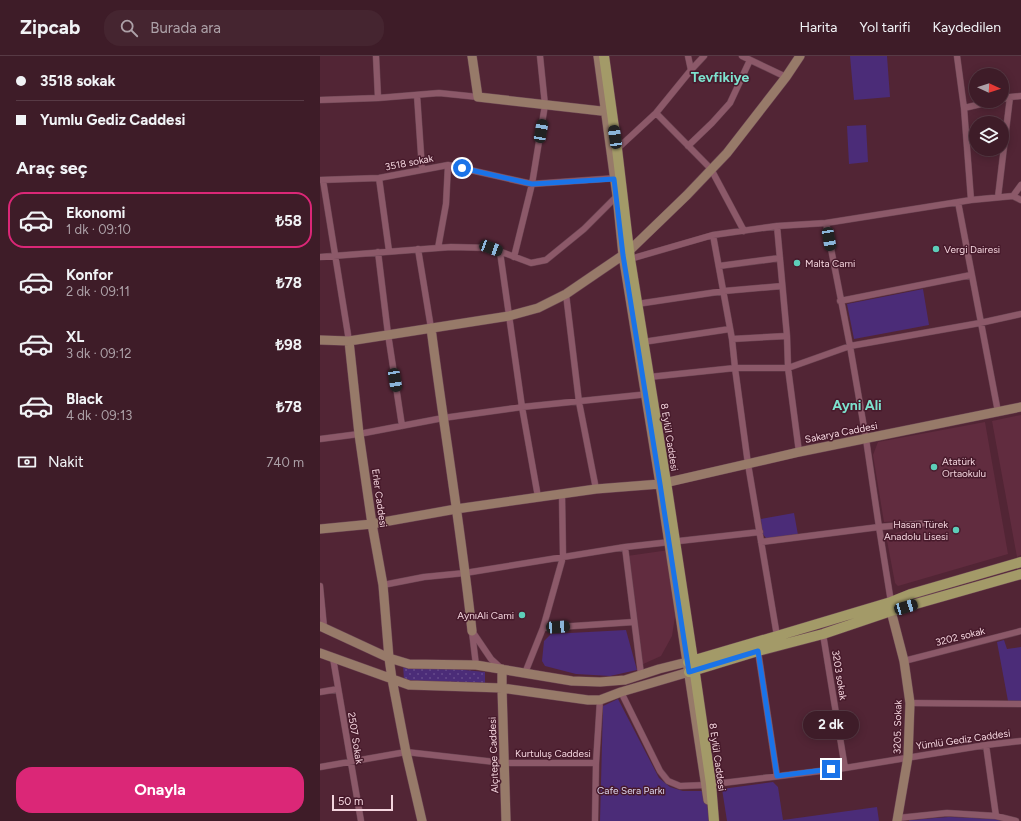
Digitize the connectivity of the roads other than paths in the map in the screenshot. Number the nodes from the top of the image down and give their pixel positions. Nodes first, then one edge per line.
1 (376, 56) edge
2 (472, 56) edge
3 (540, 56) edge
4 (598, 56) edge
5 (604, 56) edge
6 (688, 56) edge
7 (704, 56) edge
8 (742, 56) edge
9 (800, 56) edge
10 (957, 56) edge
11 (750, 60) junction
12 (691, 70) junction
13 (786, 77) junction
14 (418, 95) junction
15 (478, 96) junction
16 (1021, 96) edge
17 (1010, 97) joint
18 (378, 98) junction
19 (320, 100) edge
20 (545, 105) junction
21 (969, 107) edge
22 (964, 108) junction
23 (608, 112) junction
24 (656, 112) junction
25 (688, 146) junction
26 (614, 152) junction
27 (448, 165) junction
28 (422, 169) junction
29 (711, 170) junction
30 (379, 178) junction
31 (617, 178) junction
32 (322, 180) edge
33 (532, 184) junction
34 (1021, 185) edge
35 (619, 193) junction
36 (1014, 196) junction
37 (998, 197) junction
38 (971, 200) junction
39 (1021, 200) edge
40 (958, 202) junction
41 (826, 223) junction
42 (777, 226) junction
43 (744, 231) junction
44 (713, 235) junction
45 (438, 248) junction
46 (418, 249) junction
47 (378, 252) junction
48 (389, 252) junction
49 (500, 252) junction
50 (627, 255) junction
51 (335, 256) junction
52 (320, 257) edge
53 (514, 257) junction
54 (780, 258) junction
55 (719, 266) junction
56 (971, 275) junction
57 (782, 286) junction
58 (724, 291) junction
59 (566, 294) junction
60 (840, 301) junction
61 (637, 304) junction
62 (1021, 314) edge
63 (509, 316) junction
64 (980, 323) junction
65 (430, 328) junction
66 (730, 329) junction
67 (388, 334) junction
68 (787, 336) junction
69 (732, 339) junction
70 (320, 340) edge
71 (349, 341) junction
72 (643, 342) junction
73 (850, 346) junction
74 (735, 368) junction
75 (788, 368) junction
76 (649, 377) junction
77 (648, 394) junction
78 (579, 402) junction
79 (522, 407) junction
80 (1021, 407) edge
81 (998, 412) junction
82 (442, 418) junction
83 (402, 426) junction
84 (360, 434) junction
85 (320, 439) edge
86 (866, 439) junction
87 (799, 452) junction
88 (748, 464) junction
89 (663, 483) junction
90 (596, 489) junction
91 (562, 494) junction
92 (538, 497) junction
93 (456, 509) junction
94 (927, 523) dead end
95 (372, 524) junction
96 (879, 528) junction
97 (320, 529) edge
98 (760, 532) junction
99 (672, 542) junction
100 (761, 542) junction
101 (625, 547) junction
102 (562, 557) junction
103 (1021, 562) edge
104 (466, 572) junction
105 (1021, 574) edge
106 (383, 585) junction
107 (320, 586) edge
108 (891, 607) junction
109 (634, 622) junction
110 (322, 627) edge
111 (543, 628) junction
112 (472, 631) junction
113 (1021, 631) edge
114 (823, 634) junction
115 (777, 636) junction
116 (758, 651) junction
117 (320, 653) edge
118 (333, 658) junction
119 (389, 658) junction
120 (904, 661) junction
121 (476, 665) junction
122 (691, 666) junction
123 (502, 669) junction
124 (525, 673) junction
125 (641, 674) junction
126 (392, 679) junction
127 (600, 682) junction
128 (502, 688) junction
129 (338, 689) junction
130 (320, 692) edge
131 (621, 692) junction
132 (600, 700) junction
133 (910, 703) junction
134 (1021, 704) edge
135 (1021, 741) edge
136 (986, 745) junction
137 (406, 752) junction
138 (908, 757) junction
139 (350, 762) junction
140 (504, 763) junction
141 (596, 763) junction
142 (320, 767) edge
143 (845, 768) junction
144 (777, 776) junction
145 (708, 784) junction
146 (996, 816) junction
147 (898, 819) edge
148 (361, 821) edge
149 (422, 821) edge
150 (506, 821) edge
151 (595, 821) edge
152 (710, 821) edge
153 (714, 821) edge
154 (1016, 821) edge

1 - 18 street
2 - 15 main road
3 - 20 street
4 - 23 main road
5 - 23 main road, 8 Eylül Caddesi
6 - 12 street
7 - 12 street
8 - 11 street
9 - 13 main road
10 - 22 street
11 - 13 street
11 - 25 street
12 - 24 street
13 - 29 main road
14 - 15 street
14 - 18 street
14 - 28 street
15 - 20 main road
16 - 17 street
17 - 37 street
18 - 19 street
20 - 23 main road
20 - 33 street
21 - 22 street
22 - 38 street
23 - 26 main road, 8 Eylül Caddesi
24 - 25 street
24 - 26 street
25 - 29 street
26 - 31 main road, 8 Eylül Caddesi
27 - 28 street, 3518 sokak
27 - 33 street, 3518 sokak
27 - 45 street
28 - 30 street, 3518 sokak
29 - 43 street
29 - 50 main road
30 - 32 street, 3518 sokak
30 - 48 street
31 - 33 street, 3518 sokak
31 - 35 main road, 8 Eylül Caddesi
32 - 51 street
33 - 53 street
34 - 36 street
35 - 50 main road, 8 Eylül Caddesi
35 - 53 street
36 - 37 street
36 - 39 street
37 - 38 street
38 - 40 street
40 - 41 street
40 - 56 street
41 - 42 street
41 - 60 street
42 - 43 street
42 - 54 street
43 - 44 street
44 - 50 street
44 - 55 street
45 - 46 street
45 - 49 street
46 - 48 street
46 - 65 street
47 - 48 street
47 - 51 street
47 - 67 street
49 - 53 street
49 - 63 street
50 - 59 main road
50 - 61 main road, 8 Eylül Caddesi
50 - 77 main road
51 - 52 street
51 - 71 street
54 - 55 street
54 - 57 street
55 - 58 street
56 - 60 street
56 - 64 street
57 - 58 street
57 - 68 street
58 - 61 street
58 - 66 street
59 - 63 main road
59 - 78 street
60 - 73 street
61 - 72 main road, 8 Eylül Caddesi
62 - 64 street
63 - 65 main road
63 - 79 street
64 - 73 street
64 - 81 street
65 - 67 main road
65 - 82 main road
66 - 69 street
66 - 72 street
67 - 71 main road
67 - 83 street
68 - 69 street
68 - 75 street
69 - 74 street
70 - 71 main road
71 - 84 main road, Erler Caddesi
72 - 76 main road, 8 Eylül Caddesi
73 - 75 street
73 - 86 street
74 - 75 street
74 - 76 street
74 - 88 street
75 - 87 street
76 - 77 main road, 8 Eylül Caddesi
77 - 78 street
77 - 89 main road, 8 Eylül Caddesi
78 - 79 street
78 - 90 street
79 - 82 street
79 - 92 street
80 - 81 main road, Sakarya Caddesi
81 - 86 main road, Sakarya Caddesi
82 - 83 street
82 - 93 main road
83 - 84 street
84 - 85 street
84 - 95 main road, Erler Caddesi
86 - 87 main road, Sakarya Caddesi
86 - 96 street
87 - 88 main road, Sakarya Caddesi
88 - 89 main road, Sakarya Caddesi
88 - 98 street
89 - 90 main road, Sakarya Caddesi
89 - 99 main road, 8 Eylül Caddesi
90 - 91 main road, Sakarya Caddesi
91 - 92 main road, Sakarya Caddesi
91 - 102 street
92 - 93 main road, Sakarya Caddesi
93 - 95 main road, Sakarya Caddesi
93 - 104 main road
94 - 96 street
95 - 97 main road, Sakarya Caddesi
95 - 106 main road, Erler Caddesi
96 - 100 street
96 - 108 street
98 - 99 street
98 - 100 street
99 - 101 street
99 - 122 main road, 8 Eylül Caddesi
100 - 115 street
101 - 102 street
101 - 109 street
102 - 104 street
102 - 111 street
103 - 108 main road
104 - 106 street
104 - 112 main road
105 - 108 main road
106 - 119 main road, Erler Caddesi
107 - 110 street
108 - 114 main road
108 - 115 main road
108 - 120 main road, 3205. Sokak
109 - 111 street
109 - 125 street
110 - 119 main road
111 - 124 street
112 - 121 street
112 - 123 street
113 - 120 street, 3202 sokak
114 - 116 main road
114 - 143 street, 3203 sokak
115 - 122 main road
116 - 122 main road
116 - 144 street
117 - 118 main road
118 - 126 main road
118 - 129 street, 2507 Sokak
119 - 121 main road
119 - 126 main road, Erler Caddesi
120 - 133 main road, 3205. Sokak
121 - 123 main road
122 - 125 main road
122 - 131 main road
122 - 145 main road, 8 Eylül Caddesi
123 - 124 main road
123 - 128 main road, Alçıtepe Caddesi
124 - 127 main road
125 - 127 main road
126 - 128 main road
126 - 137 main road, Erler Caddesi
127 - 132 main road
128 - 132 main road
128 - 140 main road, Alçıtepe Caddesi
129 - 130 street
129 - 139 street, 2507 Sokak
131 - 132 main road
131 - 145 street, Yümlü Gediz Caddesi
132 - 141 street
133 - 134 street
133 - 138 main road, 3205. Sokak
135 - 136 street, Yümlü Gediz Caddesi
136 - 138 street, Yümlü Gediz Caddesi
136 - 146 street
137 - 139 street, Kurtuluş Caddesi
137 - 140 street, Kurtuluş Caddesi
137 - 149 main road, Erler Caddesi
138 - 143 street, Yümlü Gediz Caddesi
138 - 147 main road, 3205. Sokak
139 - 142 street, Kurtuluş Caddesi
139 - 148 street, 2507 Sokak
140 - 141 street, Kurtuluş Caddesi
140 - 150 main road, Alçıtepe Caddesi
141 - 151 street
143 - 144 street, Yümlü Gediz Caddesi
144 - 145 street, Yümlü Gediz Caddesi
145 - 152 main road
145 - 153 main road, 8 Eylül Caddesi
146 - 147 street
146 - 154 street

